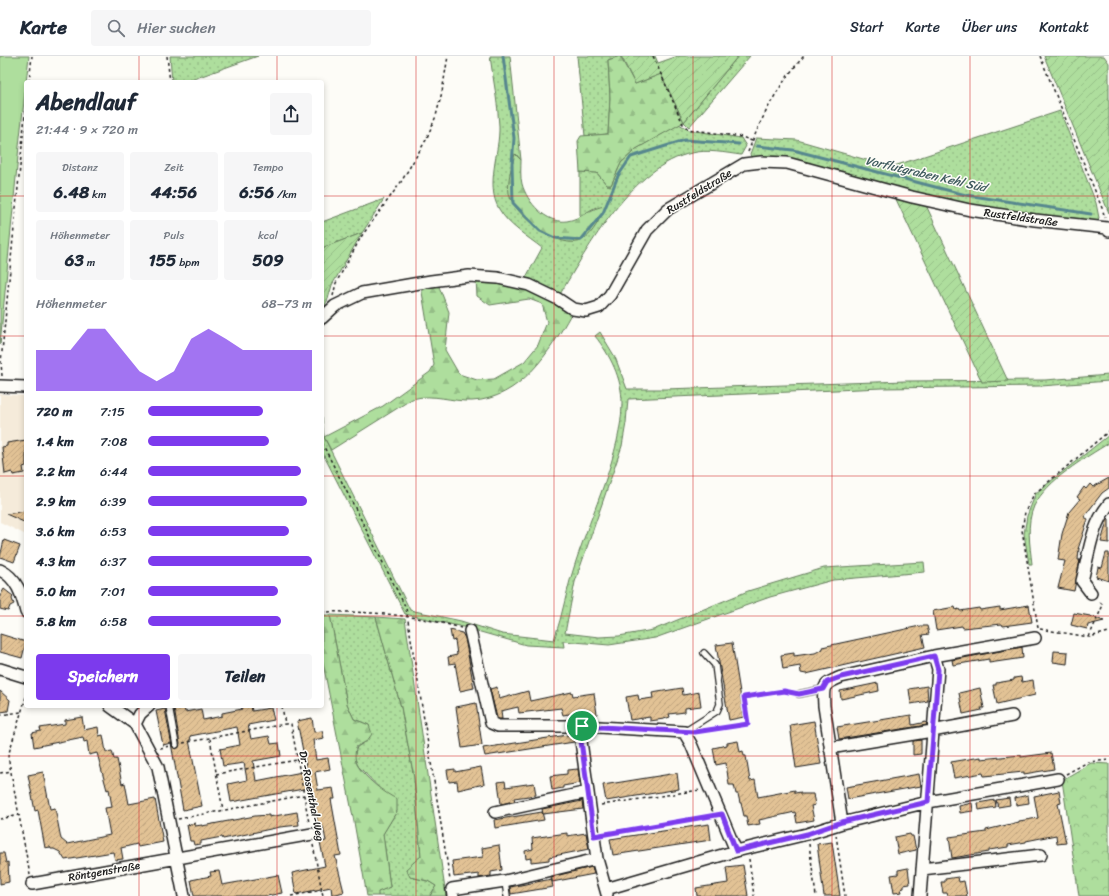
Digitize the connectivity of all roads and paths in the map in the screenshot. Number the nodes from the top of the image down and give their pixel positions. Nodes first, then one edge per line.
1 (32, 56) edge
2 (167, 56) edge
3 (448, 56) edge
4 (653, 56) edge
5 (804, 56) edge
6 (1040, 56) edge
7 (29, 80) edge
8 (170, 80) edge
9 (24, 126) edge
10 (752, 141) junction
11 (744, 164) junction
12 (1108, 229) edge
13 (335, 306) junction
14 (324, 316) edge
15 (1, 386) edge
16 (24, 387) edge
17 (1109, 431) edge
18 (324, 447) edge
19 (1109, 504) edge
20 (0, 570) edge
21 (1091, 593) joint
22 (24, 606) edge
23 (324, 612) edge
24 (408, 618) junction
25 (470, 631) joint
26 (1109, 632) edge
27 (1036, 634) junction
28 (1089, 637) junction
29 (704, 653) dead end
30 (934, 656) junction
31 (0, 669) edge
32 (24, 676) edge
33 (823, 689) junction
34 (799, 694) joint
35 (24, 703) edge
36 (113, 708) edge
37 (147, 708) edge
38 (169, 708) edge
39 (282, 708) edge
40 (21, 712) junction
41 (0, 715) edge
42 (1012, 716) dead end
43 (135, 724) junction
44 (285, 724) junction
45 (582, 726) junction
46 (684, 732) junction
47 (932, 732) junction
48 (210, 738) junction
49 (176, 745) junction
50 (830, 748) junction
51 (149, 750) junction
52 (297, 760) junction
53 (1109, 760) edge
54 (11, 771) junction
55 (0, 773) edge
56 (216, 774) junction
57 (1058, 779) joint
58 (710, 789) junction
59 (588, 792) junction
60 (304, 795) junction
61 (928, 802) junction
62 (590, 807) junction
63 (223, 810) junction
64 (495, 812) dead end
65 (722, 814) junction
66 (20, 815) junction
67 (0, 819) edge
68 (170, 820) junction
69 (838, 824) junction
70 (312, 834) junction
71 (807, 834) junction
72 (594, 836) junction
73 (748, 849) junction
74 (736, 851) junction
75 (1041, 855) dead end
76 (176, 859) junction
77 (597, 859) junction
78 (922, 869) junction
79 (505, 881) junction
80 (32, 884) joint
81 (322, 890) junction
82 (607, 892) edge
83 (452, 893) edge
84 (184, 896) edge
85 (291, 896) edge
86 (323, 896) edge
87 (507, 896) edge
88 (754, 896) edge
89 (816, 896) edge
90 (845, 896) edge
91 (920, 896) edge

1 - 7 path
2 - 8 path
3 - 13 path
4 - 10 path
5 - 10 path
6 - 12 path
9 - 15 path
10 - 11 path
11 - 12 street, Rustfeldstraße
11 - 13 street, Rustfeldstraße
13 - 14 street, Rustfeldstraße
15 - 16 street
17 - 27 path
18 - 24 path
19 - 21 street
20 - 22 street
21 - 28 path
23 - 24 path
24 - 25 path
24 - 83 path
25 - 45 street
26 - 28 path
27 - 28 path
27 - 30 street
29 - 46 lane
30 - 33 street
30 - 47 street
31 - 32 street
33 - 34 lane
33 - 50 street
34 - 46 path
35 - 40 path
36 - 43 street
37 - 43 street
38 - 49 lane
39 - 44 path, Dr.-Rosenthal-Weg
40 - 41 path
40 - 54 path
42 - 47 street
43 - 51 street
44 - 48 path
44 - 52 path, Dr.-Rosenthal-Weg
45 - 46 street
45 - 59 street
46 - 58 street
47 - 50 street
47 - 61 street
48 - 49 path
48 - 56 path
49 - 51 path
50 - 69 street
51 - 68 street
52 - 56 path
52 - 60 path, Dr.-Rosenthal-Weg
53 - 57 path
54 - 55 path
54 - 66 path
56 - 63 path
57 - 61 street
58 - 62 path
58 - 65 street
59 - 62 street
59 - 64 street
60 - 63 path
60 - 70 path, Dr.-Rosenthal-Weg
61 - 69 street
61 - 78 street
62 - 72 street
63 - 68 path
65 - 72 path
65 - 74 street
66 - 67 path
66 - 80 path
68 - 76 street
69 - 71 street
69 - 90 path
70 - 76 street, Röntgenstraße
70 - 81 path, Dr.-Rosenthal-Weg
71 - 73 street
71 - 89 path
72 - 77 street
73 - 74 street
73 - 88 path
74 - 82 street
75 - 78 street
76 - 80 street, Röntgenstraße
76 - 84 street
77 - 79 street
77 - 82 street
78 - 91 street
79 - 83 street
79 - 87 lane
81 - 85 path
81 - 86 path, Dr.-Rosenthal-Weg

